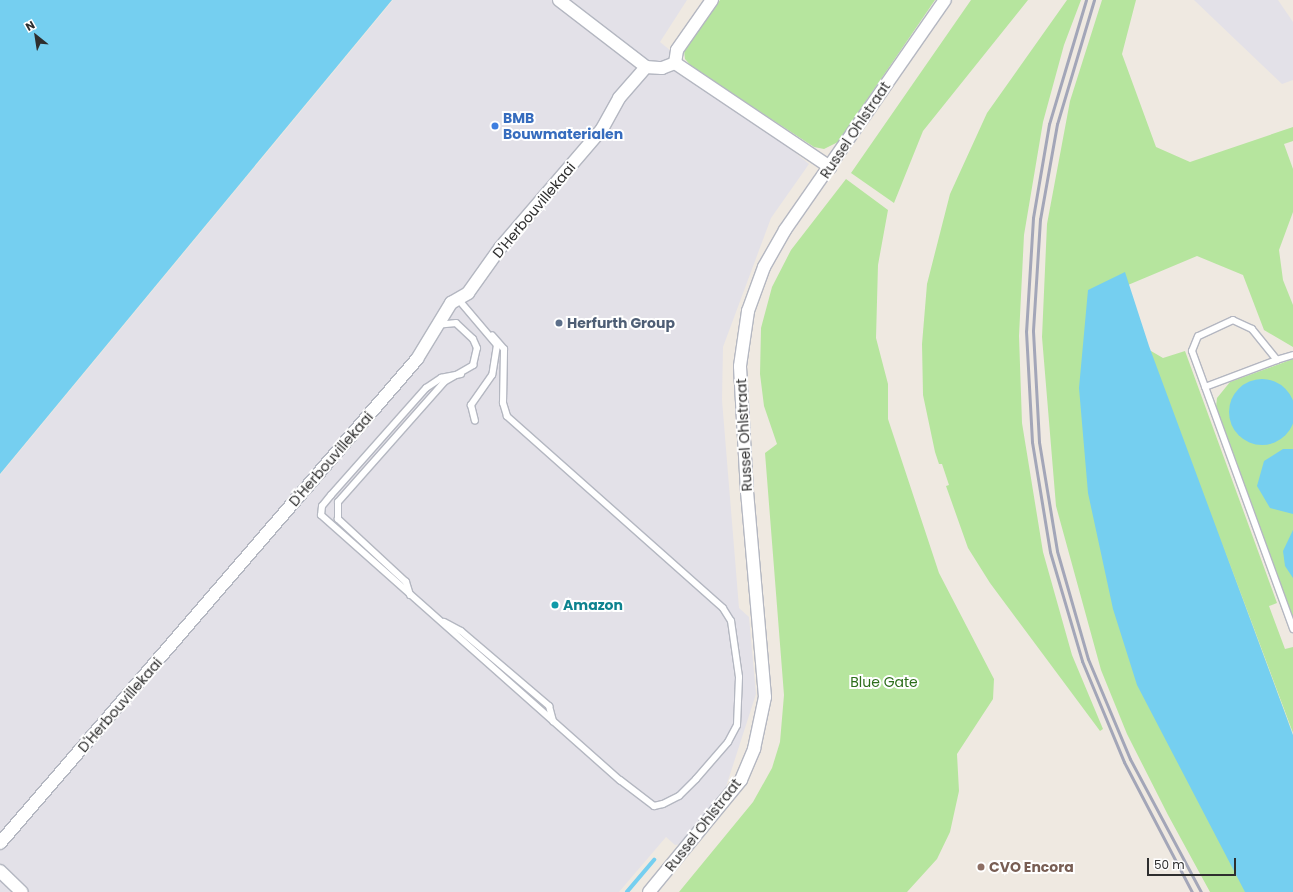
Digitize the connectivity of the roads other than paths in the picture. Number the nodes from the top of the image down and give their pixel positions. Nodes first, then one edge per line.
1 (559, 0) edge
2 (712, 0) edge
3 (945, 0) edge
4 (675, 63) junction
5 (646, 67) junction
6 (830, 167) junction
7 (463, 296) junction
8 (434, 325) junction
9 (492, 335) junction
10 (1293, 355) edge
11 (1277, 360) junction
12 (461, 374) junction
13 (1205, 387) junction
14 (475, 421) dead end
15 (410, 595) junction
16 (1293, 629) edge
17 (0, 842) edge
18 (0, 872) edge
19 (22, 892) edge
20 (650, 892) edge

1 - 5 street
2 - 4 street
3 - 6 street, Russel Ohlstraat
4 - 5 street
4 - 6 street
5 - 7 street, D'Herbouvillekaai
6 - 20 street, Russel Ohlstraat
7 - 8 street, D'Herbouvillekaai
7 - 9 lane
8 - 12 lane
8 - 17 street, D'Herbouvillekaai
9 - 14 lane
9 - 15 lane
10 - 11 lane
11 - 13 lane
11 - 13 lane
12 - 15 lane
12 - 15 lane
13 - 16 lane
18 - 19 street

